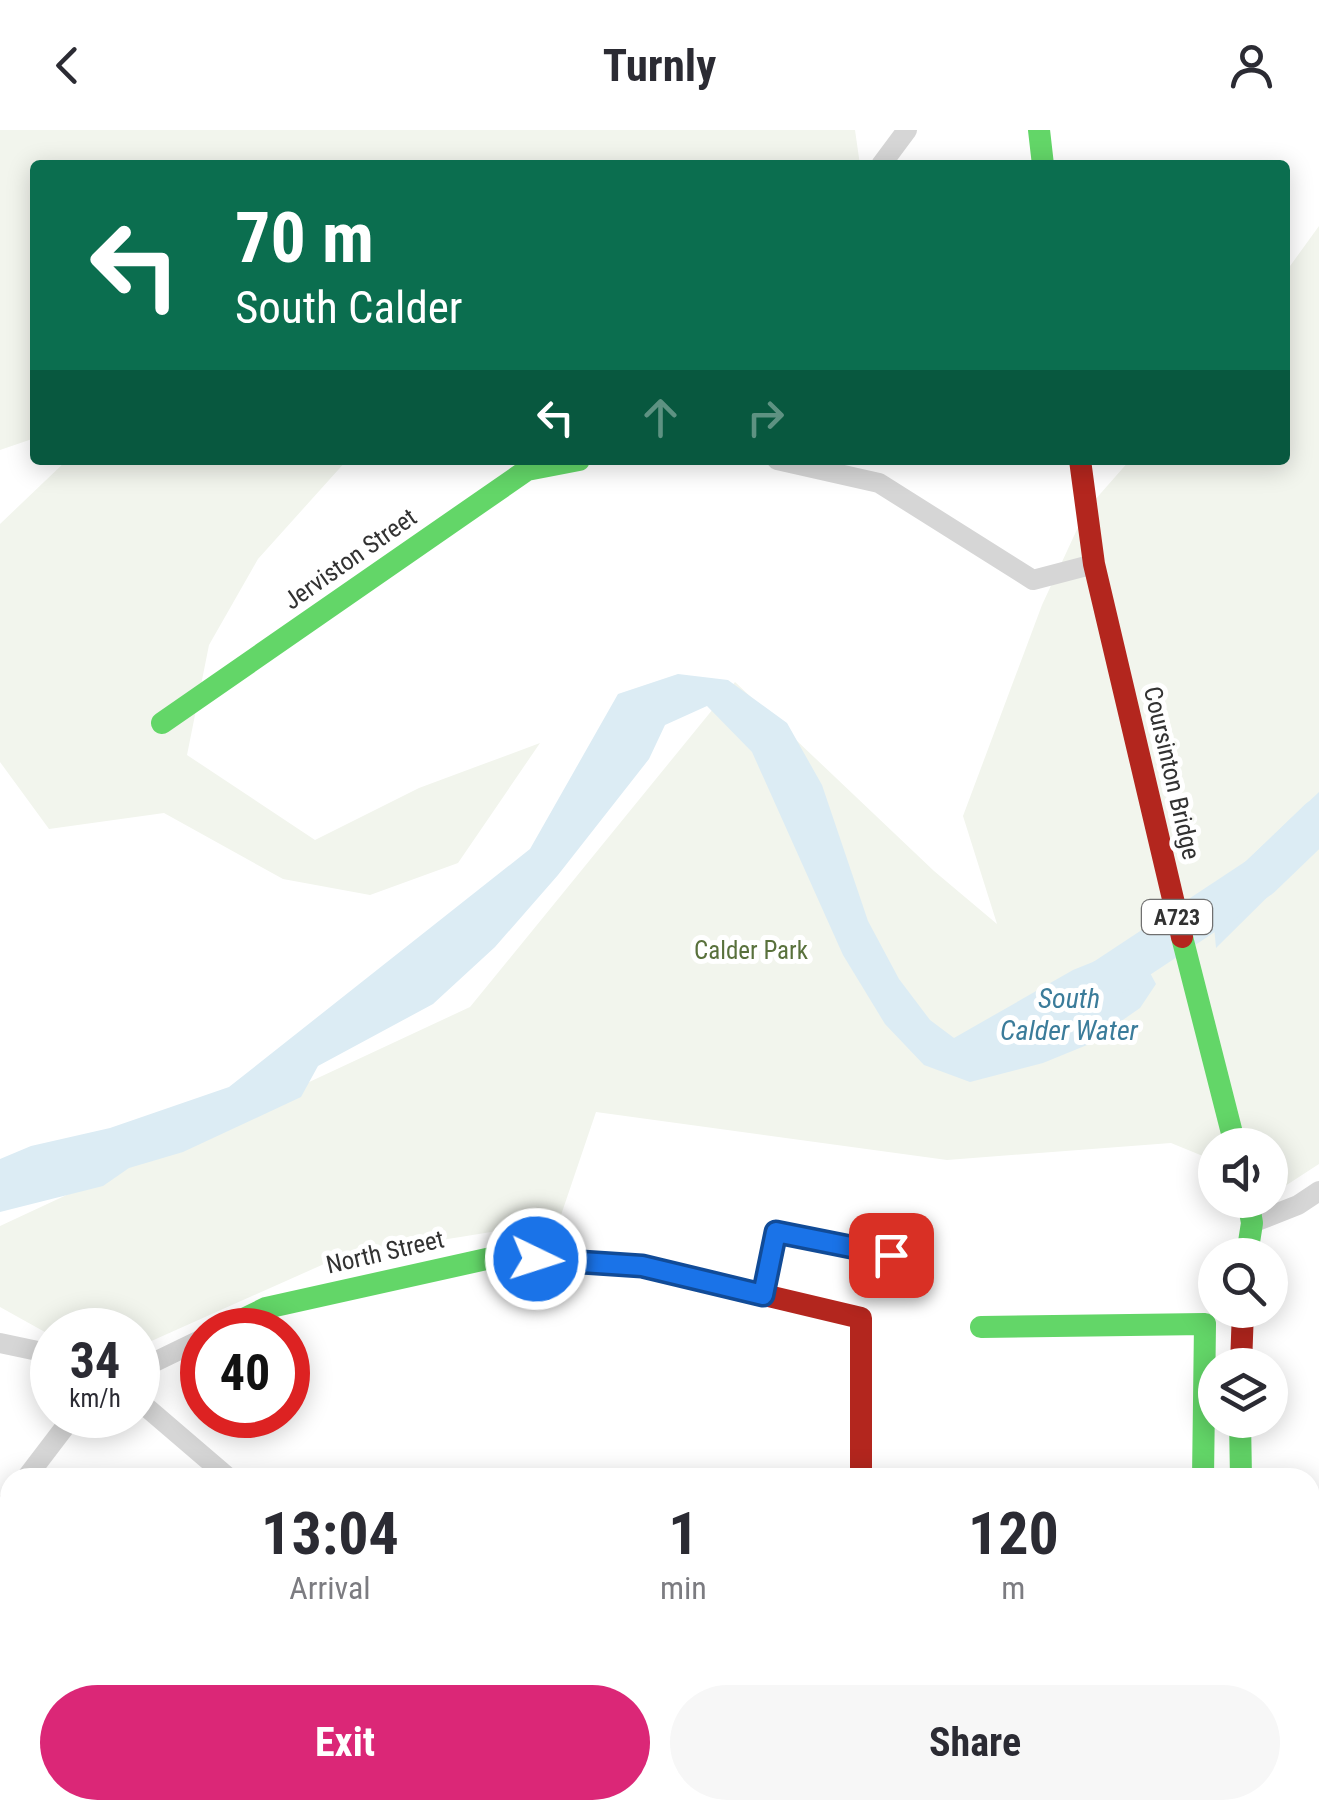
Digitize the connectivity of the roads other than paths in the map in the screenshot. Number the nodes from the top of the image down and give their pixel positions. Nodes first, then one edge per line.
1 (908, 130) edge
2 (1039, 130) edge
3 (885, 160) edge
4 (1042, 160) edge
5 (553, 465) edge
6 (798, 465) edge
7 (1081, 465) edge
8 (1094, 564) junction
9 (162, 723) dead end
10 (1230, 1128) edge
11 (1319, 1191) edge
12 (1288, 1207) edge
13 (891, 1255) dead end
14 (763, 1295) junction
15 (266, 1308) edge
16 (981, 1327) dead end
17 (0, 1343) edge
18 (30, 1349) edge
19 (160, 1419) edge
20 (56, 1438) edge
21 (1241, 1438) edge
22 (34, 1468) edge
23 (217, 1468) edge
24 (861, 1468) edge
25 (1203, 1468) edge
26 (1242, 1468) edge

1 - 3 street
2 - 4 street
5 - 9 street, Jerviston Street
6 - 8 street
7 - 8 street, A723
8 - 10 street, Coursinton Bridge / A723
11 - 12 street
13 - 14 street
14 - 15 street, North Street
14 - 24 street, North Street
16 - 25 street
17 - 18 street
19 - 23 street
20 - 22 street
21 - 26 street

